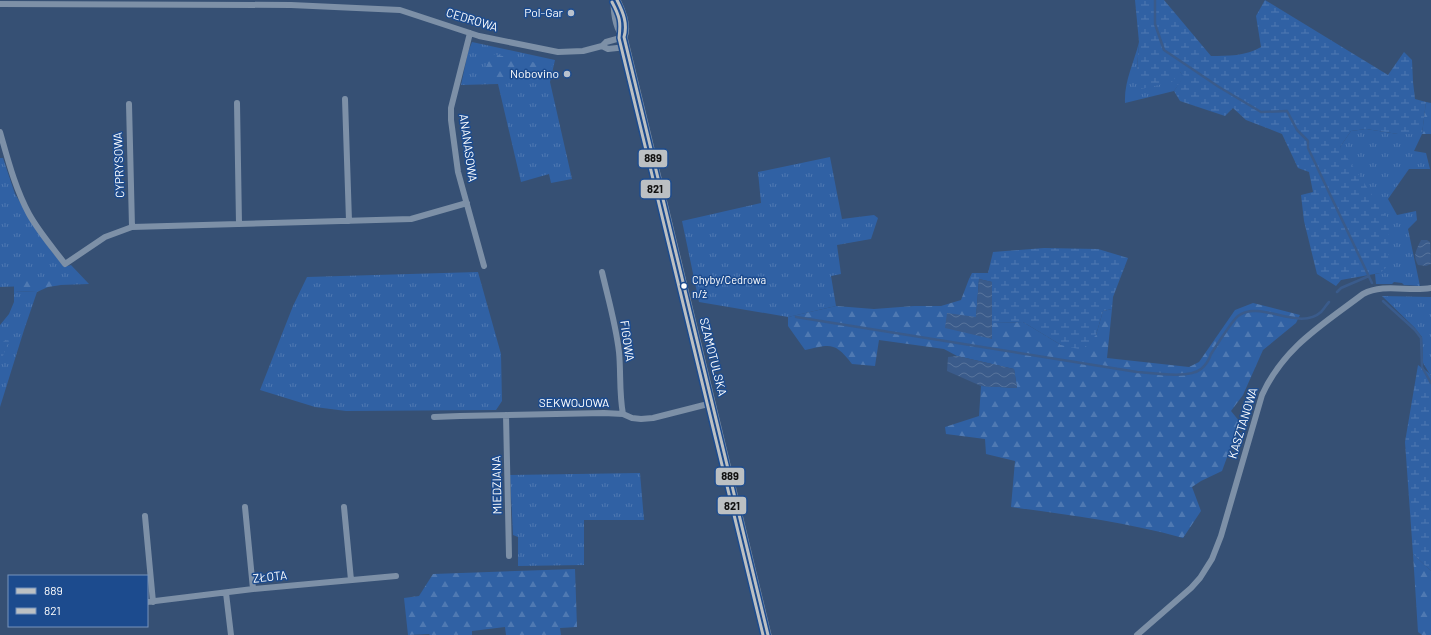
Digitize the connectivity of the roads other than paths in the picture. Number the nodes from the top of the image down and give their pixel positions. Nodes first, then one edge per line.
1 (616, 0) edge
2 (291, 2) edge
3 (0, 4) edge
4 (470, 33) junction
5 (624, 37) junction
6 (602, 46) junction
7 (626, 47) junction
8 (345, 99) dead end
9 (237, 103) dead end
10 (129, 104) dead end
11 (0, 132) edge
12 (467, 203) junction
13 (350, 221) junction
14 (239, 224) junction
15 (132, 226) junction
16 (484, 266) dead end
17 (602, 272) dead end
18 (1431, 288) edge
19 (712, 403) junction
20 (623, 414) junction
21 (506, 415) junction
22 (434, 417) dead end
23 (244, 507) dead end
24 (344, 507) dead end
25 (145, 516) dead end
26 (509, 556) dead end
27 (396, 576) dead end
28 (351, 580) junction
29 (253, 589) junction
30 (226, 593) junction
31 (150, 602) edge
32 (231, 635) edge
33 (768, 635) edge
34 (1137, 635) edge

1 - 5 street, SZAMOTULSKA
2 - 3 street, CEDROWA
2 - 4 street, CEDROWA
4 - 6 street, CEDROWA
4 - 12 street, ANANASOWA
5 - 6 street, CEDROWA
5 - 7 street, SZAMOTULSKA
6 - 7 street, CEDROWA
7 - 19 street, SZAMOTULSKA
8 - 13 street
9 - 14 street
10 - 15 street, CYPRYSOWA
11 - 15 street
12 - 13 street
12 - 16 street, ANANASOWA
13 - 14 street
14 - 15 street
17 - 20 street, FIGOWA
18 - 34 street, KASZTANOWA
19 - 20 street, SEKWOJOWA
19 - 33 street, SZAMOTULSKA
20 - 21 street, SEKWOJOWA
21 - 22 street, SEKWOJOWA
21 - 26 street, MIEDZIANA
23 - 29 street
24 - 28 street
25 - 31 street
27 - 28 street, ZŁOTA
28 - 29 street, ZŁOTA
29 - 30 street, ZŁOTA
30 - 31 street, ZŁOTA
30 - 32 street

